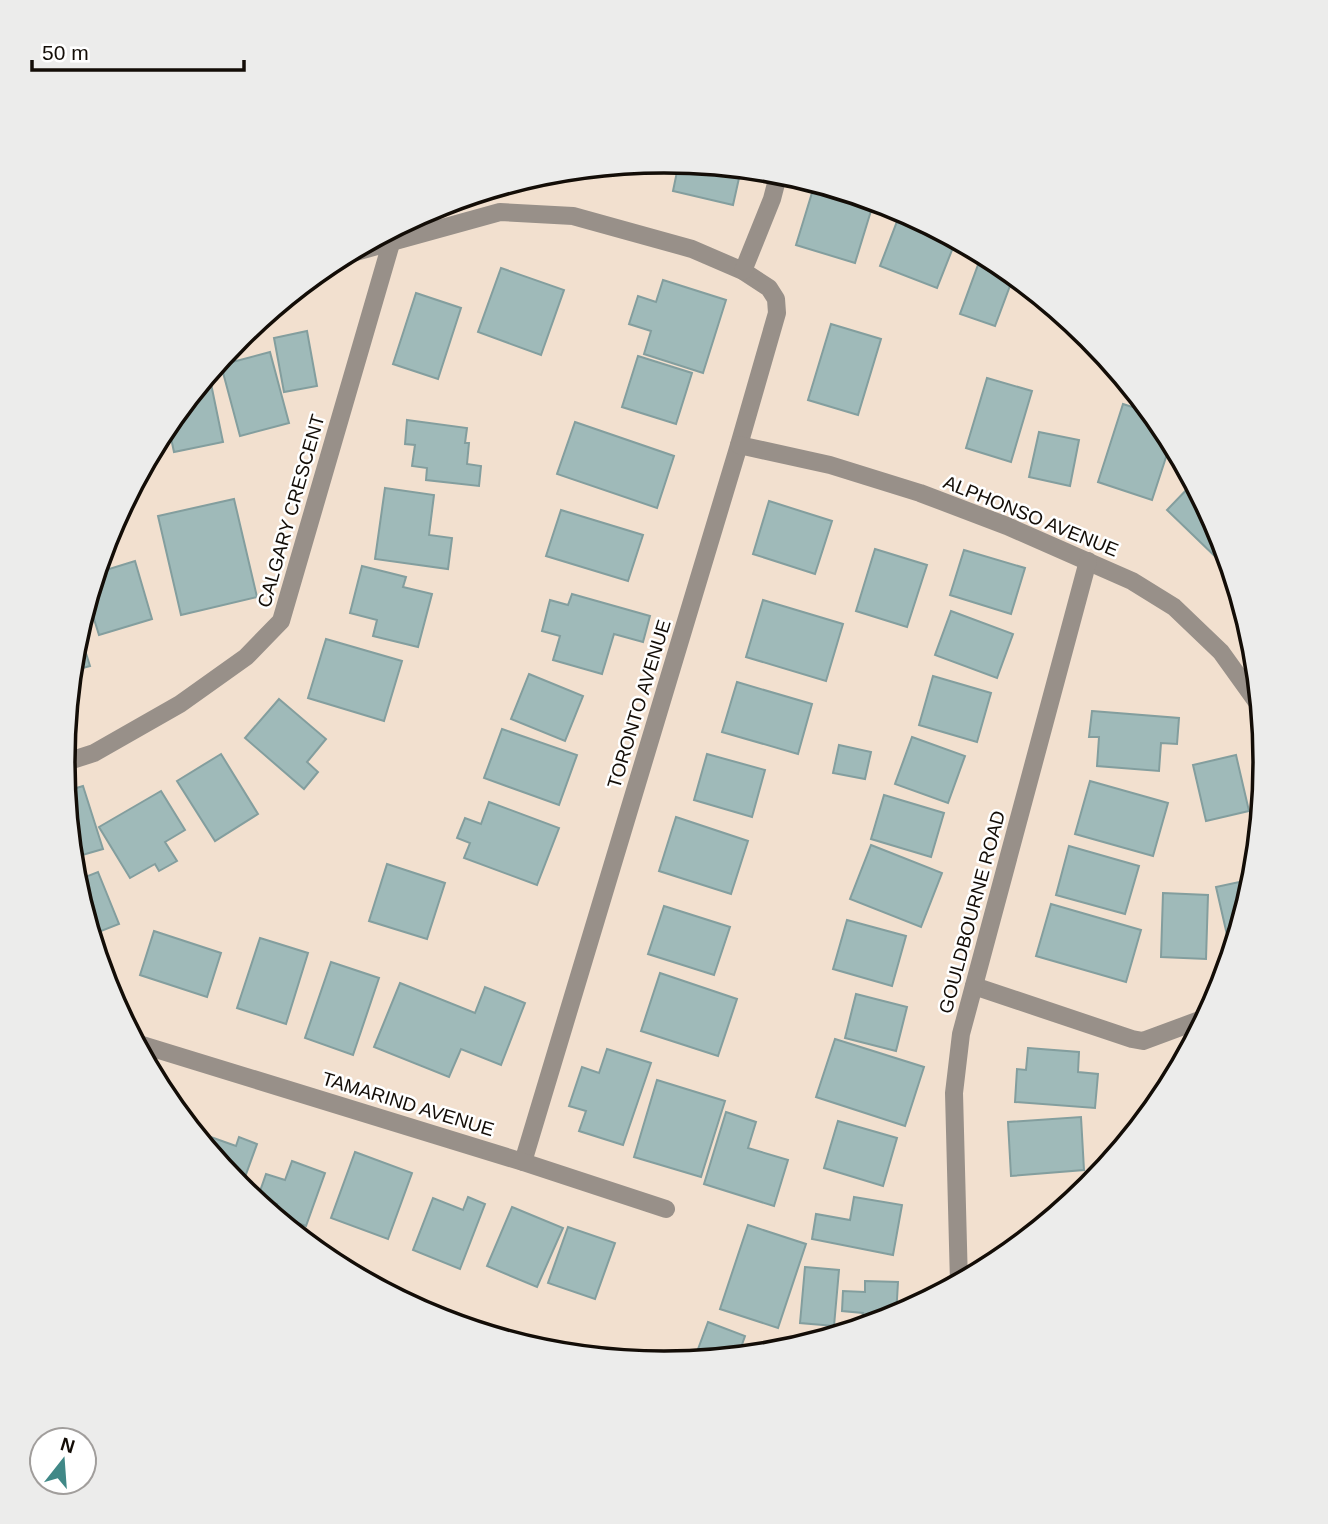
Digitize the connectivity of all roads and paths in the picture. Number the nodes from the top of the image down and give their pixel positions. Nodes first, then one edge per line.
1 (776, 184) edge
2 (392, 240) edge
3 (393, 240) edge
4 (743, 271) junction
5 (739, 445) junction
6 (1088, 561) junction
7 (1248, 690) edge
8 (75, 760) edge
9 (974, 986) junction
10 (1191, 1023) edge
11 (149, 1047) edge
12 (523, 1162) junction
13 (666, 1209) dead end
14 (958, 1272) edge

1 - 4 street
2 - 8 street, CALGARY CRESCENT
3 - 4 street, TORONTO AVENUE
4 - 5 street, TORONTO AVENUE
5 - 6 street, ALPHONSO AVENUE
5 - 12 street, TORONTO AVENUE
6 - 7 street, ALPHONSO AVENUE
6 - 9 street, GOULDBOURNE ROAD
9 - 10 street
9 - 14 street, GOULDBOURNE ROAD
11 - 12 street, TAMARIND AVENUE
12 - 13 street, TAMARIND AVENUE

